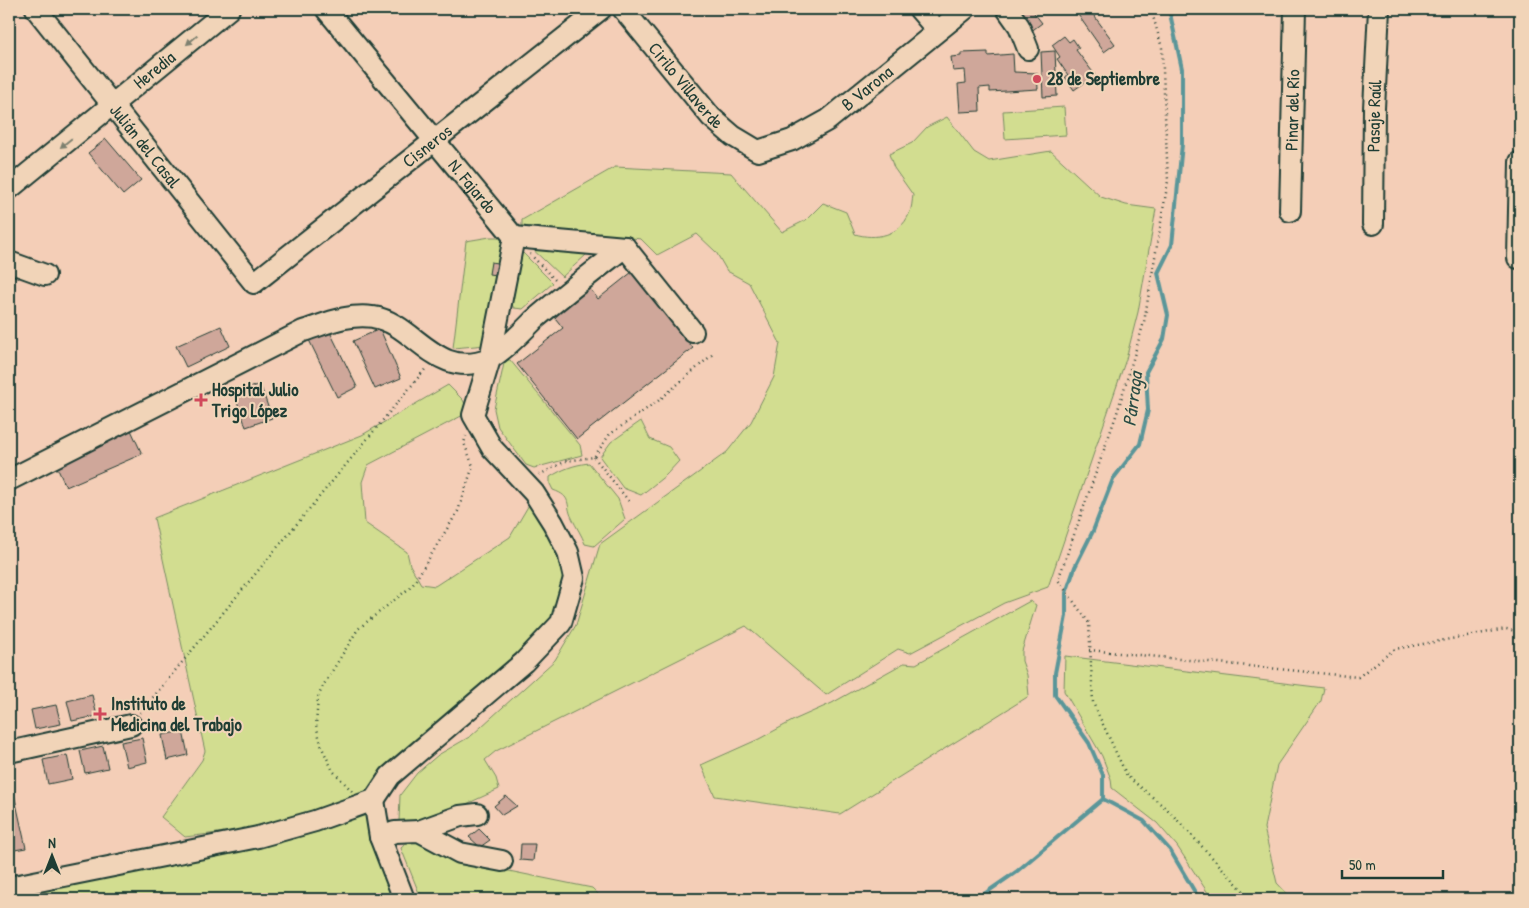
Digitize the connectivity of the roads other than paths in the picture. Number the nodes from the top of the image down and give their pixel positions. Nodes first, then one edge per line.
1 (36, 9) edge
2 (229, 9) edge
3 (326, 9) edge
4 (601, 9) edge
5 (623, 9) edge
6 (919, 9) edge
7 (965, 9) edge
8 (1007, 9) edge
9 (1295, 9) edge
10 (1379, 9) edge
11 (936, 30) junction
12 (1028, 49) dead end
13 (113, 106) junction
14 (433, 140) junction
15 (758, 151) joint
16 (1520, 162) edge
17 (9, 189) edge
18 (1290, 211) dead end
19 (1373, 224) dead end
20 (514, 237) junction
21 (625, 248) junction
22 (1518, 258) dead end
23 (9, 262) edge
24 (46, 275) dead end
25 (254, 283) joint
26 (693, 332) dead end
27 (490, 359) junction
28 (9, 476) edge
29 (130, 725) road end
30 (9, 752) edge
31 (374, 800) junction
32 (477, 814) dead end
33 (419, 831) junction
34 (380, 837) junction
35 (502, 861) dead end
36 (9, 888) edge
37 (404, 899) edge

1 - 13 street, Julián del Casal
2 -> 13 street, Heredia
3 - 14 street, N. Fajardo
4 - 14 street, Cisneros
5 - 15 street, Cirilo Villaverde
6 - 11 street
7 - 11 street, B Varona
8 - 12 street
9 - 18 street, Pinar del Río
10 - 19 street, Pasaje Raúl
11 - 15 street, B Varona
13 -> 17 street, Heredia
13 - 25 street, Julián del Casal
14 - 20 street, N. Fajardo
14 - 25 street, Cisneros
16 - 22 street
20 - 21 street
20 - 27 street
21 - 26 street
21 - 27 street
23 - 24 street
27 - 28 street
27 - 31 street
29 - 30 street
31 - 34 street
31 - 36 street
32 - 33 street
33 - 34 street
33 - 35 street
34 - 37 street

